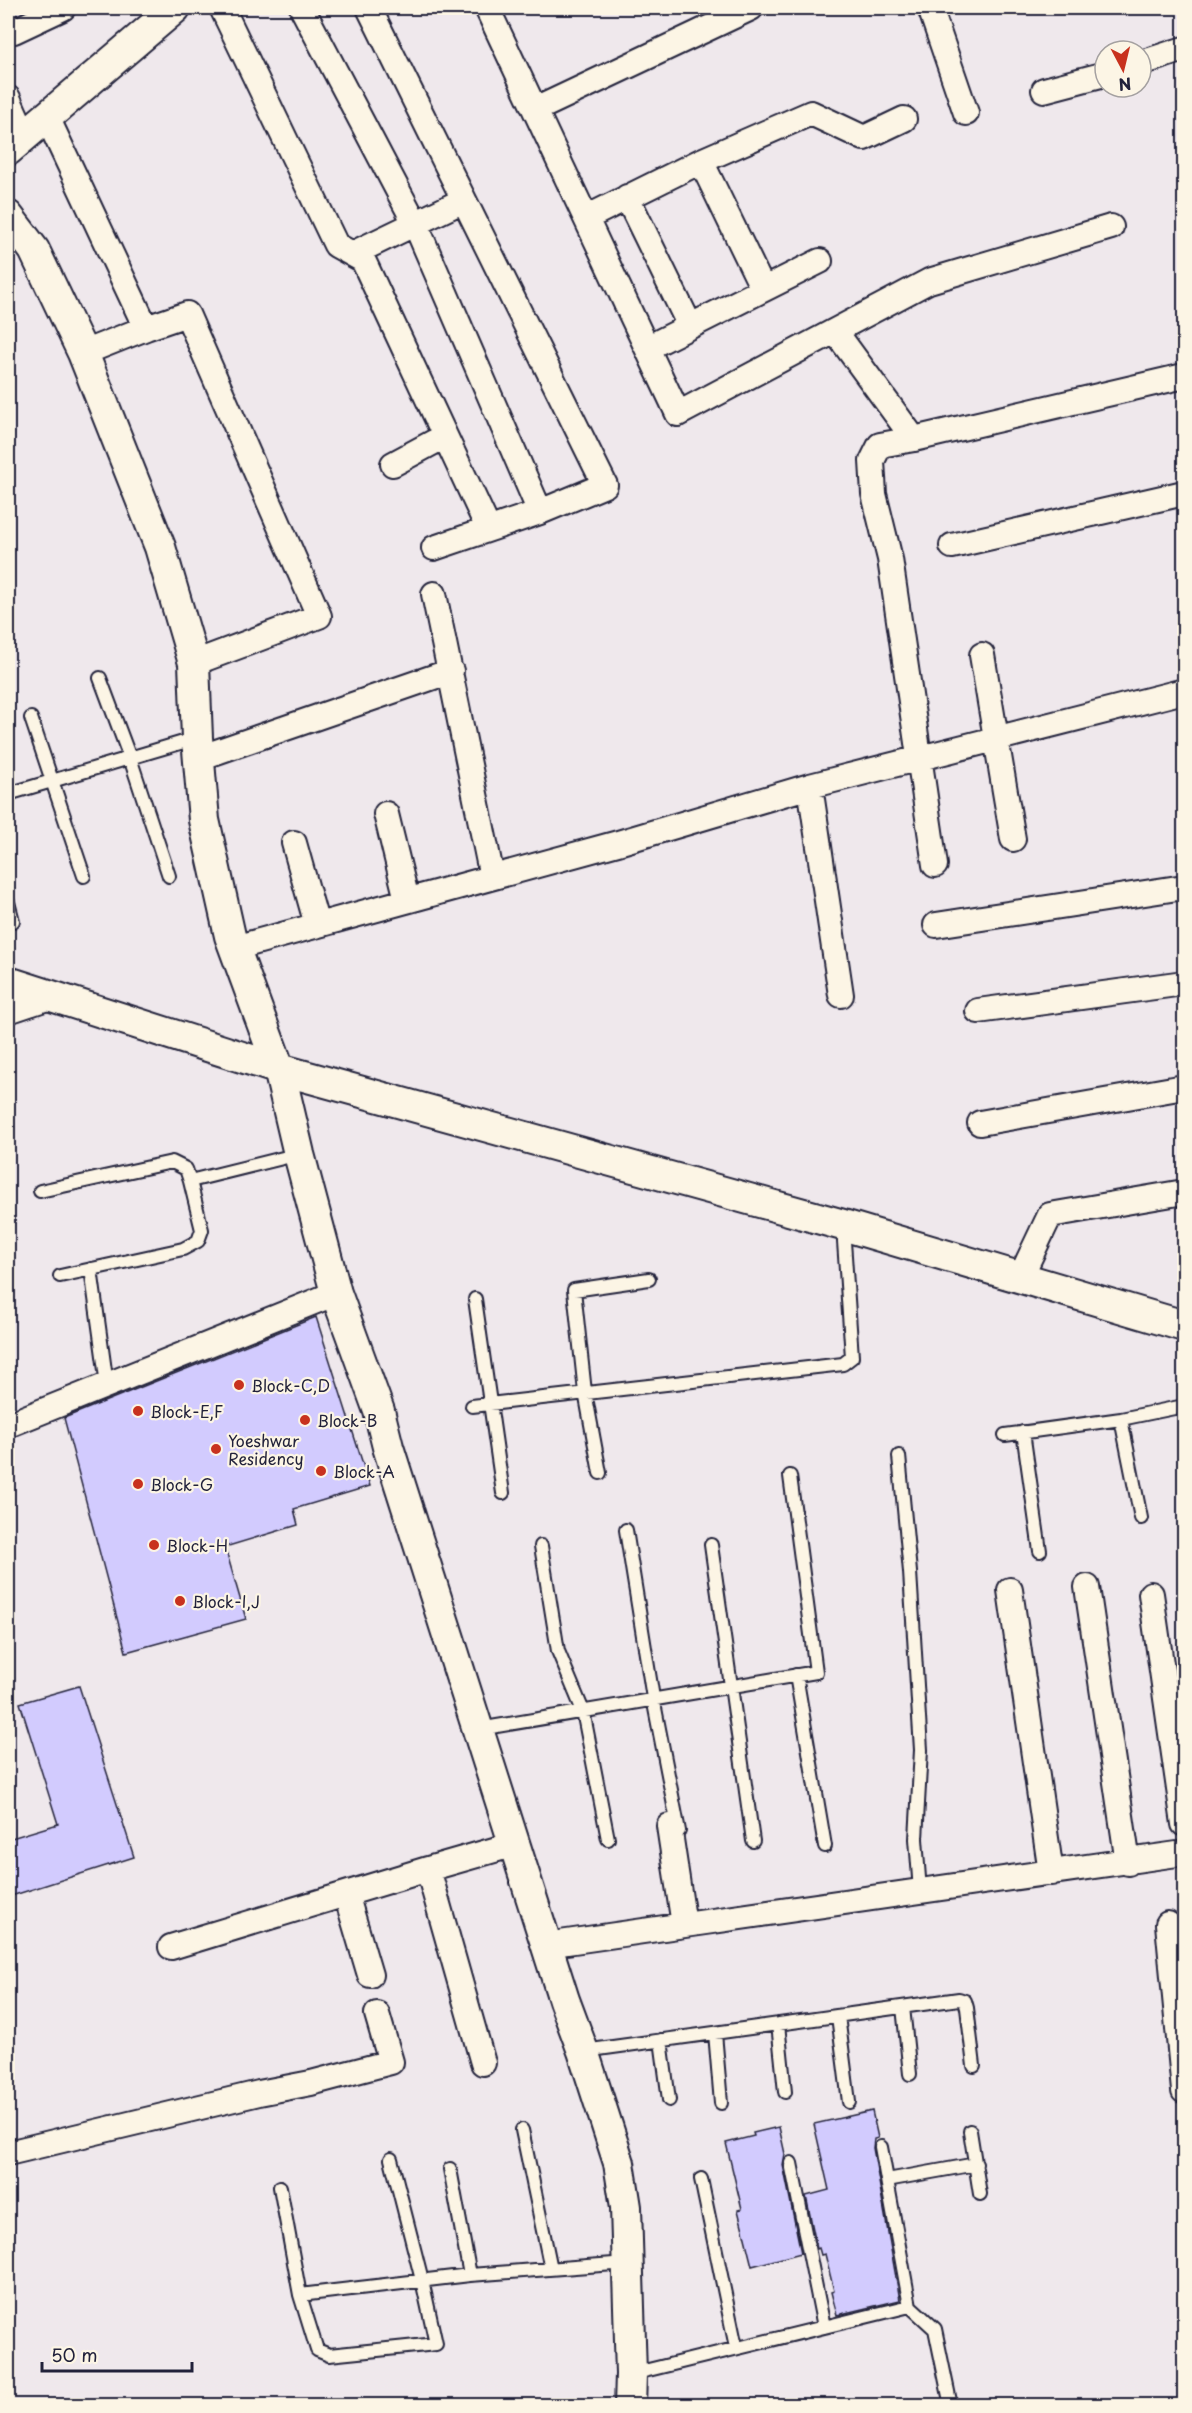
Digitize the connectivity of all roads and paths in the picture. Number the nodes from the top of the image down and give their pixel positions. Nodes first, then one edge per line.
1 (63, 8) edge
2 (175, 8) edge
3 (222, 8) edge
4 (302, 8) edge
5 (369, 8) edge
6 (487, 8) edge
7 (751, 8) edge
8 (930, 8) edge
9 (14, 32) dead end
10 (1185, 49) edge
11 (1153, 59) edge
12 (1093, 77) edge
13 (1044, 90) dead end
14 (8, 98) edge
15 (535, 110) junction
16 (966, 113) dead end
17 (904, 119) dead end
18 (27, 135) edge
19 (701, 161) junction
20 (627, 197) junction
21 (464, 200) junction
22 (8, 216) edge
23 (586, 218) junction
24 (415, 223) junction
25 (1111, 227) dead end
26 (352, 254) junction
27 (820, 261) dead end
28 (763, 289) junction
29 (690, 326) junction
30 (146, 328) junction
31 (835, 331) junction
32 (647, 348) junction
33 (83, 353) junction
34 (1185, 375) edge
35 (445, 436) junction
36 (914, 440) junction
37 (393, 464) dead end
38 (1185, 493) edge
39 (540, 512) junction
40 (488, 528) junction
41 (952, 546) dead end
42 (435, 548) dead end
43 (434, 594) dead end
44 (982, 656) dead end
45 (194, 663) junction
46 (451, 670) junction
47 (100, 678) dead end
48 (1185, 692) edge
49 (31, 718) dead end
50 (996, 740) junction
51 (198, 748) junction
52 (130, 758) junction
53 (919, 759) junction
54 (53, 782) junction
55 (810, 786) junction
56 (8, 794) edge
57 (386, 814) dead end
58 (1013, 839) dead end
59 (294, 843) dead end
60 (935, 865) dead end
61 (84, 876) dead end
62 (169, 876) dead end
63 (492, 877) junction
64 (1185, 887) edge
65 (407, 900) junction
66 (8, 902) edge
67 (13, 921) dead end
68 (936, 925) dead end
69 (317, 926) junction
70 (234, 948) junction
71 (8, 982) edge
72 (1185, 983) edge
73 (841, 995) dead end
74 (53, 996) junction
75 (8, 1011) edge
76 (978, 1011) dead end
77 (279, 1069) junction
78 (1185, 1087) edge
79 (980, 1123) dead end
80 (299, 1154) junction
81 (190, 1182) junction
82 (40, 1191) dead end
83 (1185, 1192) edge
84 (843, 1225) junction
85 (91, 1269) junction
86 (60, 1275) dead end
87 (1021, 1276) junction
88 (649, 1279) dead end
89 (336, 1293) junction
90 (475, 1299) dead end
91 (1185, 1326) edge
92 (107, 1385) junction
93 (585, 1392) junction
94 (490, 1404) junction
95 (472, 1406) dead end
96 (1185, 1406) edge
97 (1121, 1419) junction
98 (8, 1425) edge
99 (1023, 1432) junction
100 (1005, 1435) dead end
101 (899, 1455) dead end
102 (600, 1473) dead end
103 (790, 1476) dead end
104 (503, 1493) dead end
105 (1141, 1518) dead end
106 (626, 1530) dead end
107 (711, 1545) dead end
108 (541, 1546) dead end
109 (1040, 1551) dead end
110 (1087, 1587) dead end
111 (1010, 1590) dead end
112 (1151, 1594) dead end
113 (796, 1675) junction
114 (731, 1686) junction
115 (653, 1698) junction
116 (583, 1711) junction
117 (478, 1729) junction
118 (1185, 1824) edge
119 (675, 1832) joint
120 (608, 1839) dead end
121 (753, 1841) dead end
122 (515, 1844) junction
123 (825, 1846) dead end
124 (1185, 1853) edge
125 (1128, 1863) junction
126 (428, 1869) junction
127 (1051, 1873) junction
128 (920, 1891) junction
129 (346, 1894) junction
130 (1168, 1924) dead end
131 (684, 1925) junction
132 (546, 1945) junction
133 (171, 1947) dead end
134 (370, 1975) dead end
135 (903, 2007) junction
136 (377, 2014) dead end
137 (838, 2016) junction
138 (778, 2024) junction
139 (715, 2032) junction
140 (661, 2040) junction
141 (583, 2051) junction
142 (483, 2063) dead end
143 (974, 2066) dead end
144 (910, 2074) dead end
145 (1185, 2091) edge
146 (785, 2092) dead end
147 (669, 2100) dead end
148 (849, 2102) dead end
149 (721, 2103) dead end
150 (522, 2130) dead end
151 (970, 2131) dead end
152 (881, 2147) dead end
153 (8, 2154) edge
154 (392, 2159) dead end
155 (791, 2163) dead end
156 (976, 2164) junction
157 (450, 2169) dead end
158 (701, 2179) dead end
159 (887, 2180) junction
160 (280, 2187) dead end
161 (980, 2194) dead end
162 (628, 2263) junction
163 (551, 2269) junction
164 (470, 2275) junction
165 (422, 2280) junction
166 (300, 2295) junction
167 (910, 2306) junction
168 (824, 2327) junction
169 (736, 2347) junction
170 (631, 2374) junction
171 (630, 2406) edge
172 (951, 2406) edge

1 - 9 street
2 - 18 street
3 - 26 street
4 - 24 street
5 - 21 street
6 - 15 street
7 - 15 street
8 - 16 street
10 - 11 street
12 - 13 street
14 - 18 street
15 - 23 street
17 - 19 street
18 - 30 street
19 - 20 street
19 - 28 street
20 - 23 street
20 - 29 street
21 - 24 street
21 - 39 street
22 - 33 street
23 - 32 street
24 - 26 street
24 - 39 street
25 - 31 street
26 - 35 street
27 - 28 street
28 - 29 street
29 - 32 street
30 - 33 street
30 - 45 street
31 - 32 street
31 - 36 street
33 - 45 street
34 - 36 street
35 - 37 street
35 - 40 street
36 - 53 street
38 - 41 street
39 - 40 street
40 - 42 street
43 - 46 street
44 - 50 street
45 - 51 street
46 - 51 street
46 - 63 street
47 - 52 lane
48 - 50 street
49 - 54 lane
50 - 53 street
50 - 58 street
51 - 52 lane
51 - 70 street
52 - 54 lane
52 - 62 lane
53 - 55 street
53 - 60 street
54 - 56 lane
54 - 61 lane
55 - 63 street
55 - 73 street
57 - 65 street
59 - 69 street
63 - 65 street
64 - 68 street
65 - 69 street
66 - 67 lane
69 - 70 street
70 - 77 street
71 - 74 street
72 - 76 street
74 - 75 street
74 - 77 street
77 - 80 street
77 - 84 street
78 - 79 street
80 - 81 lane
80 - 89 street
81 - 82 lane
81 - 85 lane
83 - 87 street
84 - 87 street
84 - 93 lane
85 - 86 lane
85 - 92 lane
87 - 91 street
88 - 93 lane
89 - 92 street
89 - 117 street
90 - 94 lane
92 - 98 street
93 - 94 lane
93 - 102 lane
94 - 95 lane
94 - 104 lane
96 - 97 lane
97 - 99 lane
97 - 105 lane
99 - 100 lane
99 - 109 lane
101 - 128 lane
103 - 113 lane
106 - 115 lane
107 - 114 lane
108 - 116 lane
110 - 125 street
111 - 127 street
112 - 118 street
113 - 114 lane
113 - 123 lane
114 - 115 lane
114 - 121 lane
115 - 116 lane
115 - 119 lane
116 - 117 lane
116 - 120 lane
117 - 122 street
119 - 131 street
122 - 126 street
122 - 132 street
124 - 125 street
125 - 127 street
126 - 129 street
126 - 142 street
127 - 128 street
128 - 131 street
129 - 133 street
129 - 134 street
130 - 145 street
131 - 132 street
132 - 141 street
135 - 137 lane
135 - 143 lane
135 - 144 lane
136 - 153 street
137 - 138 lane
137 - 148 lane
138 - 139 lane
138 - 146 lane
139 - 140 lane
139 - 149 lane
140 - 141 lane
140 - 147 lane
141 - 162 street
150 - 163 lane
151 - 156 lane
152 - 159 lane
154 - 165 lane
155 - 168 lane
156 - 159 lane
156 - 161 lane
157 - 164 lane
158 - 169 lane
159 - 167 lane
160 - 166 lane
162 - 163 lane
162 - 170 street
163 - 164 lane
164 - 165 lane
165 - 166 lane
165 - 166 lane
167 - 168 lane
167 - 172 lane
168 - 169 lane
169 - 170 lane
170 - 171 street

